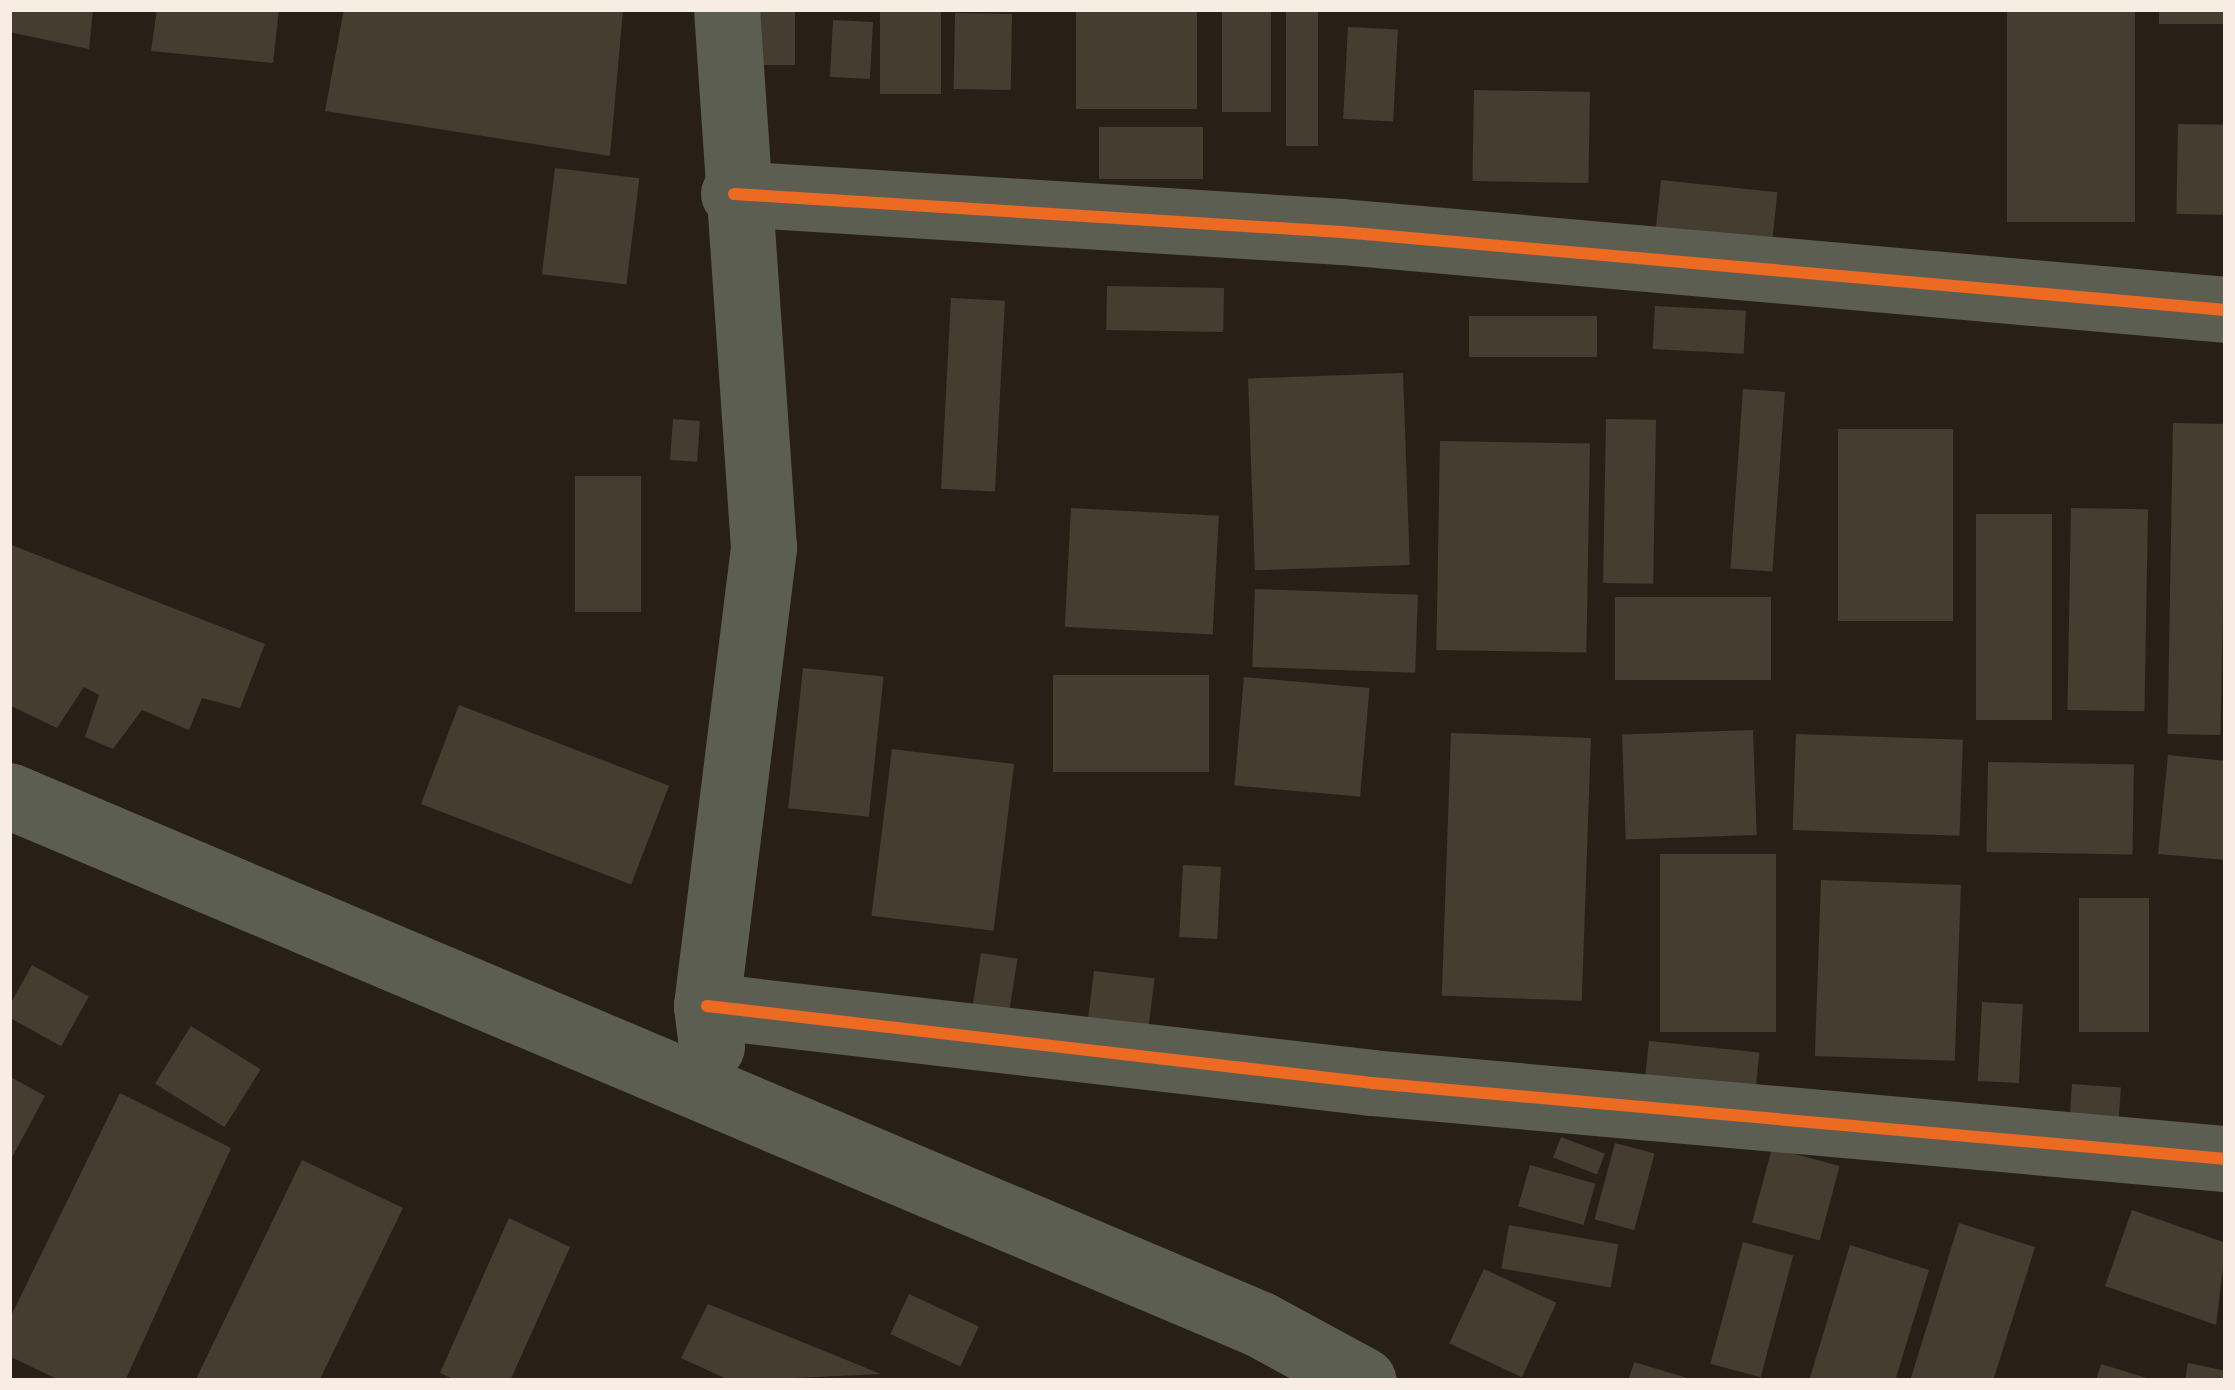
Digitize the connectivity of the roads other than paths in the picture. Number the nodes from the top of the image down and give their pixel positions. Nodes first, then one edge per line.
1 (728, 9) edge
2 (734, 194) junction
3 (2226, 310) edge
4 (9, 796) edge
5 (707, 1006) junction
6 (717, 1093) junction
7 (2226, 1160) edge
8 (1364, 1381) edge

1 - 2 street
2 - 3 street
2 - 5 street
4 - 6 street
5 - 6 street
5 - 7 street
6 - 8 street

